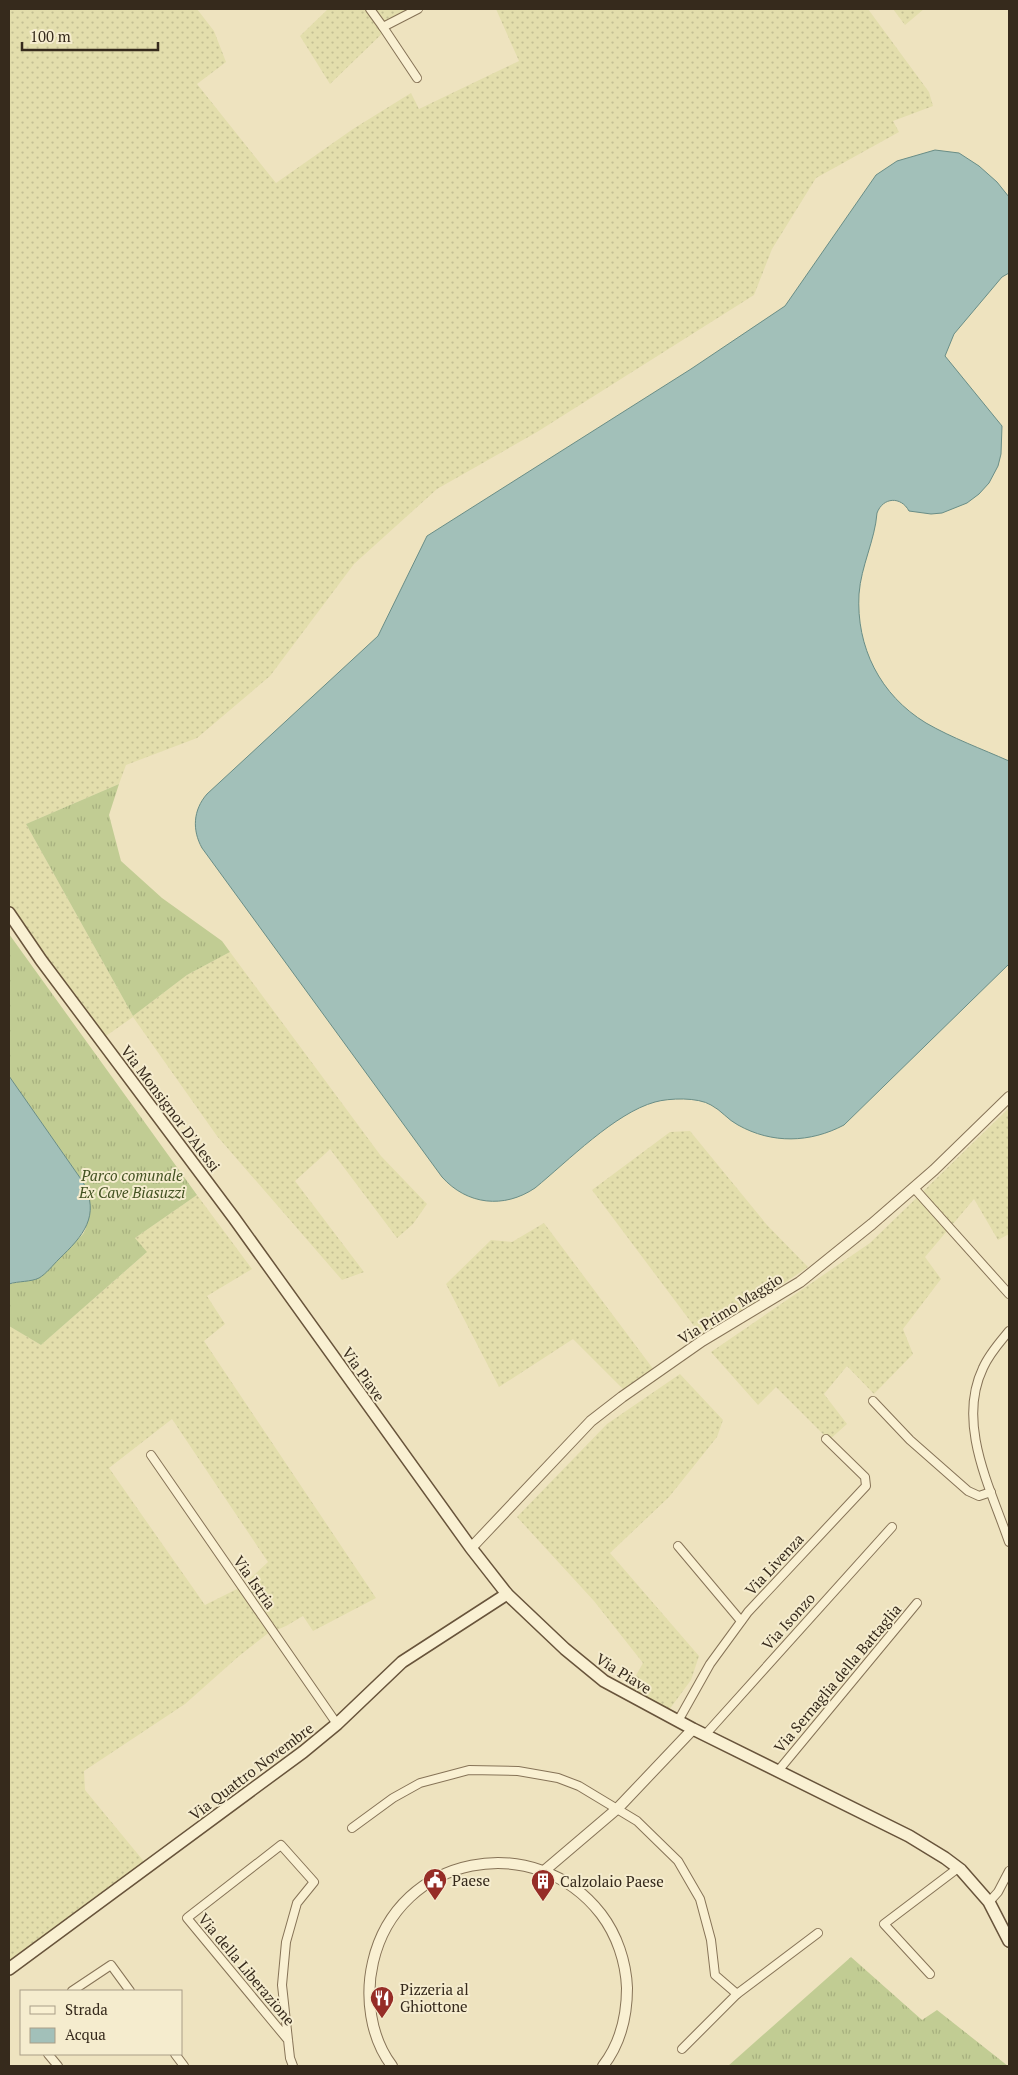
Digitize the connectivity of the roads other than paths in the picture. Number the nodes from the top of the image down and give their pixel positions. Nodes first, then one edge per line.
1 (370, 9) edge
2 (418, 9) edge
3 (383, 28) junction
4 (417, 78) dead end
5 (9, 913) edge
6 (1009, 1097) edge
7 (914, 1188) junction
8 (1009, 1294) edge
9 (309, 1322) joint
10 (1009, 1331) edge
11 (873, 1401) dead end
12 (826, 1439) dead end
13 (151, 1455) dead end
14 (991, 1492) junction
15 (892, 1527) dead end
16 (1009, 1542) edge
17 (678, 1546) dead end
18 (471, 1548) junction
19 (507, 1594) junction
20 (917, 1604) dead end
21 (741, 1621) junction
22 (678, 1721) junction
23 (337, 1724) junction
24 (693, 1729) junction
25 (704, 1735) junction
26 (778, 1771) junction
27 (618, 1808) junction
28 (352, 1828) dead end
29 (958, 1868) junction
30 (544, 1871) junction
31 (1009, 1871) edge
32 (989, 1902) junction
33 (818, 1934) dead end
34 (1009, 1941) edge
35 (9, 1969) edge
36 (930, 1974) dead end
37 (74, 1990) edge
38 (129, 1990) edge
39 (737, 1994) junction
40 (288, 2040) junction
41 (682, 2049) dead end
42 (49, 2055) edge
43 (176, 2055) edge
44 (58, 2066) edge
45 (184, 2066) edge
46 (293, 2066) edge
47 (392, 2066) edge
48 (603, 2066) edge

1 - 3 street
2 - 3 street
3 - 4 street
5 - 9 main road, Via Monsignor D'Alessi
6 - 7 street, Via Primo Maggio
7 - 8 street
7 - 18 street, Via Primo Maggio
9 - 18 main road, Via Piave
10 - 14 street
11 - 14 street
12 - 21 street, Via Livenza
13 - 23 street, Via Istria
14 - 16 street
15 - 25 street, Via Isonzo
17 - 21 street
18 - 19 main road, Via Piave
19 - 22 main road, Via Piave
19 - 23 main road, Via Quattro Novembre
20 - 26 street, Via Sernaglia della Battaglia
21 - 22 street, Via Livenza
22 - 24 main road, Via Piave
23 - 35 main road, Via Quattro Novembre
24 - 25 main road, Via Piave
24 - 27 street
25 - 26 main road, Via Piave
26 - 29 main road, Via Piave
27 - 28 street
27 - 30 street
27 - 39 street
29 - 32 main road, Via Piave
29 - 36 street
30 - 47 street
30 - 48 street
31 - 32 street
32 - 34 main road, Via Piave
33 - 39 street
37 - 38 street
39 - 41 street
40 - 40 street, Via della Liberazione
40 - 46 street, Via della Liberazione
42 - 44 street
43 - 45 street

